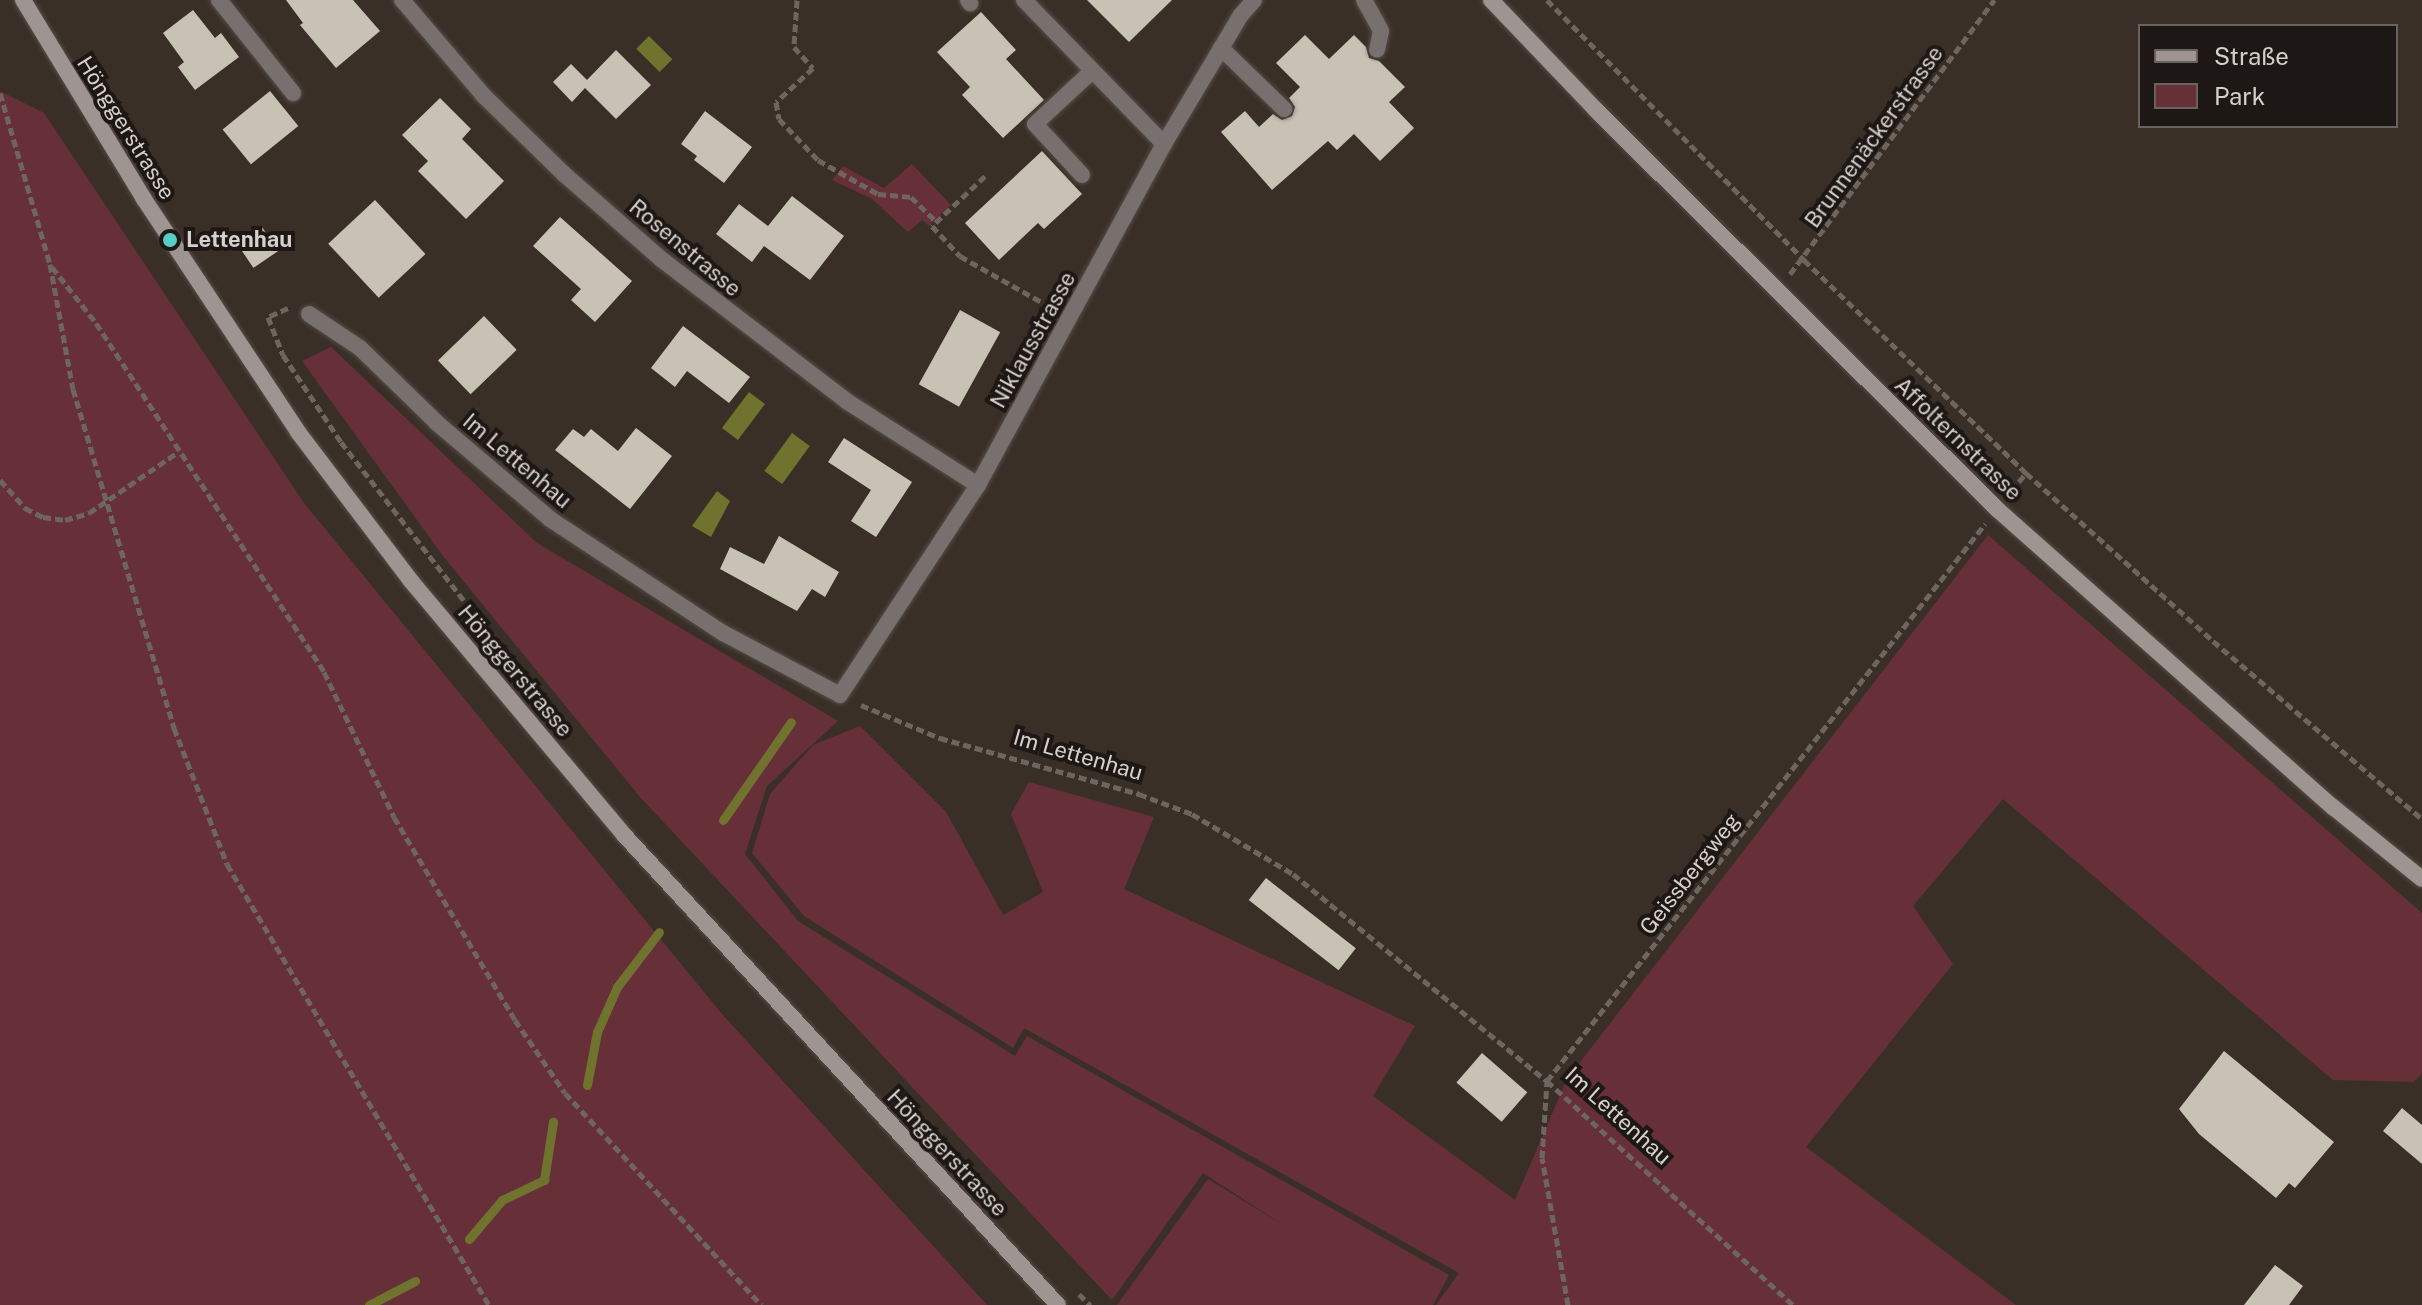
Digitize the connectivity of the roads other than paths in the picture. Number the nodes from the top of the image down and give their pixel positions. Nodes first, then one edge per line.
1 (23, 0) edge
2 (219, 0) edge
3 (402, 0) edge
4 (1024, 0) edge
5 (1254, 0) edge
6 (1364, 0) edge
7 (1491, 0) edge
8 (1221, 48) junction
9 (1377, 50) dead end
10 (1091, 72) junction
11 (293, 93) dead end
12 (1284, 109) dead end
13 (1164, 144) junction
14 (1082, 175) dead end
15 (309, 314) dead end
16 (978, 485) junction
17 (840, 695) joint
18 (2422, 879) edge
19 (1058, 1305) edge

1 - 19 main road, Hönggerstrasse
2 - 11 street
3 - 16 street, Rosenstrasse
4 - 10 street
5 - 8 street, Niklausstrasse
6 - 9 street
7 - 18 main road, Affolternstrasse
8 - 12 street
8 - 13 street, Niklausstrasse
10 - 13 street
10 - 14 street
13 - 16 street, Niklausstrasse
15 - 17 street, Im Lettenhau
16 - 17 street, Niklausstrasse

